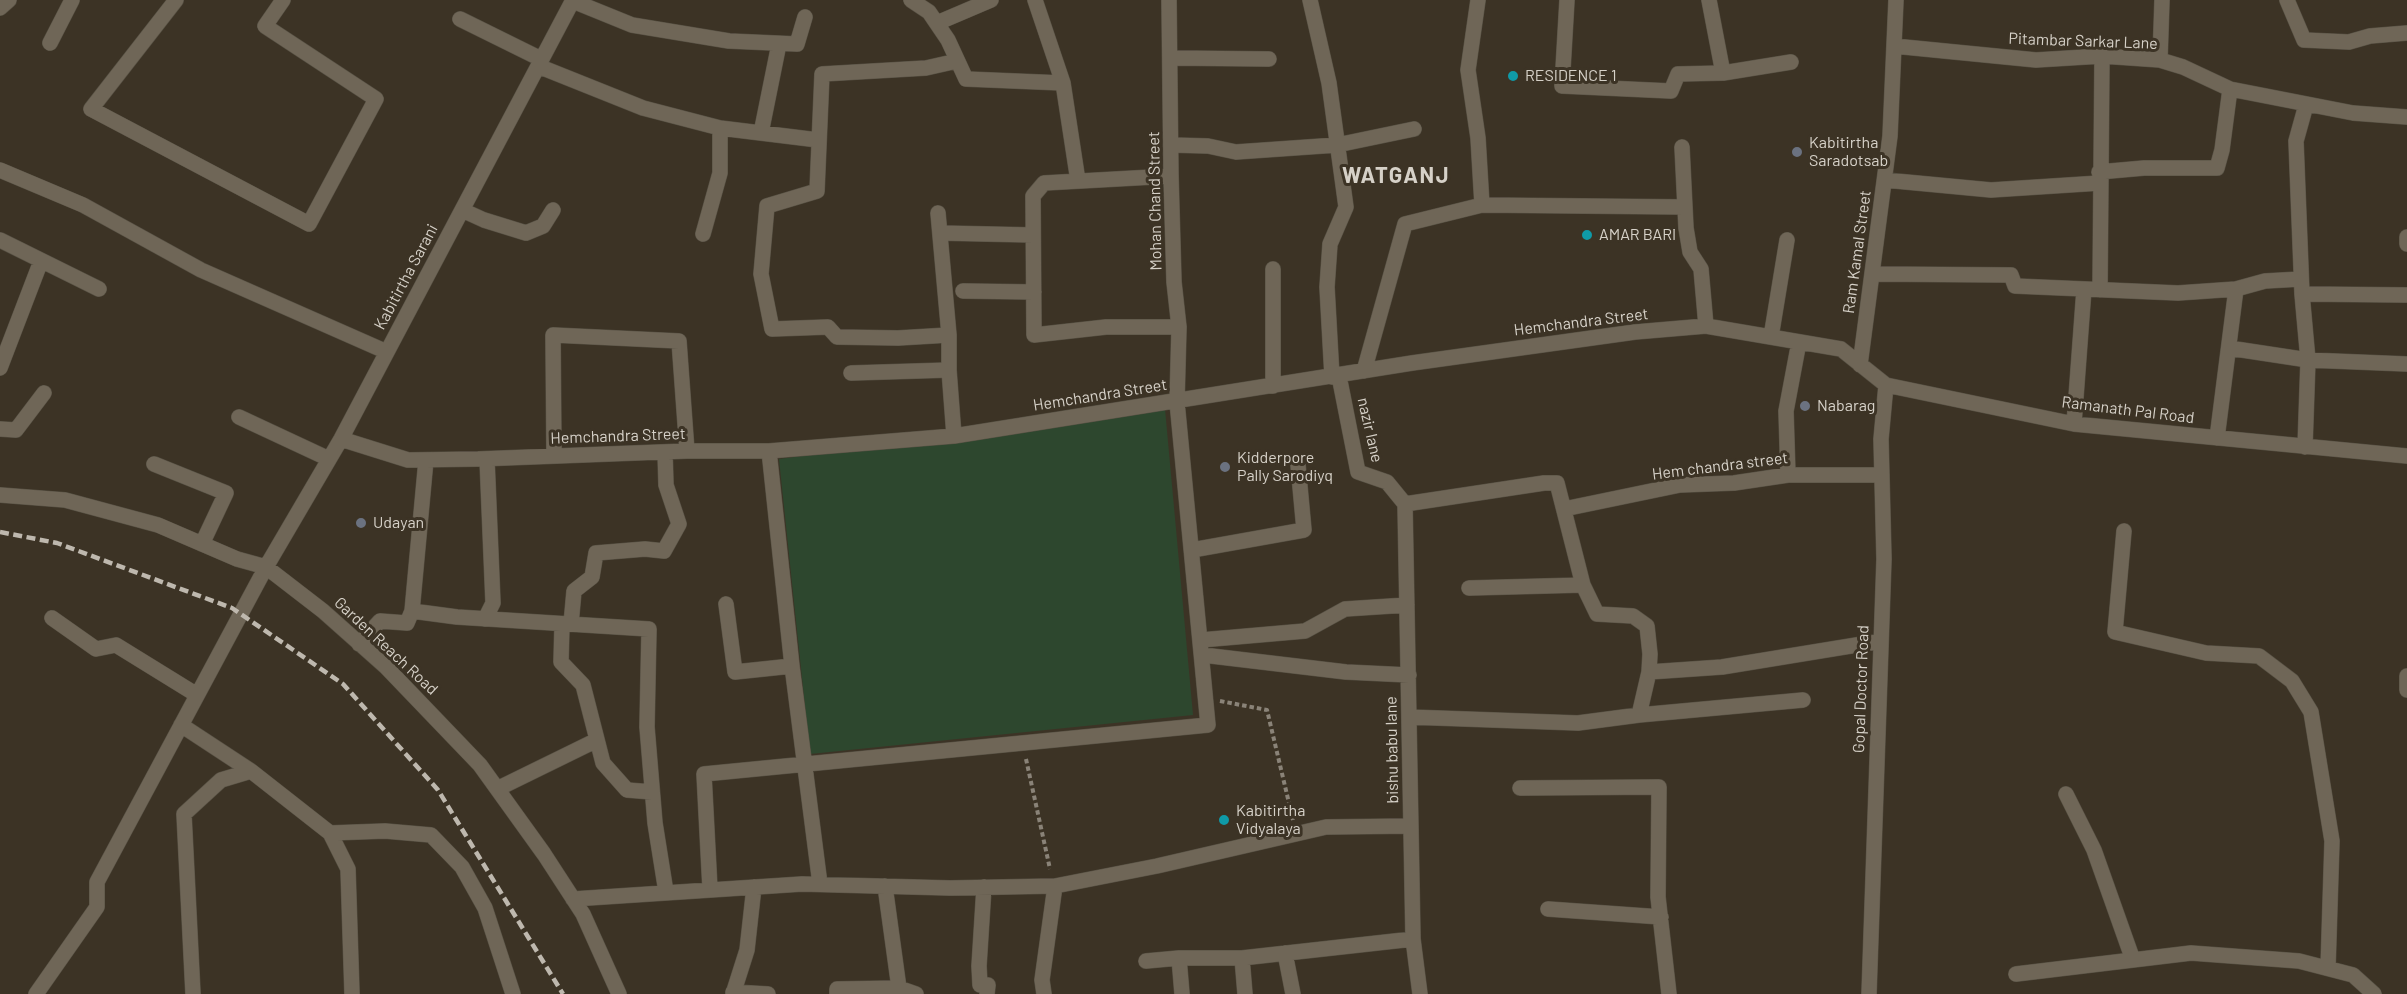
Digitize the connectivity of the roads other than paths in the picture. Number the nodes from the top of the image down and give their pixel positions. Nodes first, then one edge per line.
1 (9, 0) edge
2 (72, 0) edge
3 (176, 0) edge
4 (283, 0) edge
5 (573, 0) edge
6 (911, 0) edge
7 (991, 0) edge
8 (1035, 0) edge
9 (1169, 0) edge
10 (1310, 0) edge
11 (1478, 0) edge
12 (1567, 0) edge
13 (1709, 0) edge
14 (1896, 0) edge
15 (2162, 0) edge
16 (2287, 0) edge
17 (0, 8) edge
18 (805, 17) dead end
19 (460, 19) dead end
20 (937, 23) junction
21 (2407, 33) edge
22 (50, 43) dead end
23 (779, 44) junction
24 (1893, 46) junction
25 (2102, 56) junction
26 (1171, 58) junction
27 (1269, 59) dead end
28 (2160, 60) junction
29 (957, 61) junction
30 (540, 62) junction
31 (1791, 62) dead end
32 (1723, 73) junction
33 (1063, 83) junction
34 (2230, 89) junction
35 (2306, 105) junction
36 (2407, 117) edge
37 (720, 128) junction
38 (1414, 129) dead end
39 (761, 133) junction
40 (818, 140) junction
41 (1337, 145) junction
42 (1172, 146) junction
43 (1682, 147) dead end
44 (0, 170) edge
45 (1171, 176) junction
46 (2099, 177) junction
47 (1885, 180) junction
48 (1078, 181) junction
49 (1482, 205) junction
50 (1685, 207) junction
51 (462, 210) junction
52 (553, 210) dead end
53 (938, 213) dead end
54 (940, 233) junction
55 (703, 234) dead end
56 (1033, 235) junction
57 (2407, 237) edge
58 (0, 240) edge
59 (1788, 240) dead end
60 (2407, 244) edge
61 (41, 261) junction
62 (1273, 268) dead end
63 (1872, 274) junction
64 (2301, 287) junction
65 (99, 289) dead end
66 (2236, 289) junction
67 (2092, 290) junction
68 (963, 291) dead end
69 (1034, 292) junction
70 (2407, 295) edge
71 (1706, 326) junction
72 (1179, 327) junction
73 (949, 335) junction
74 (1771, 337) junction
75 (1799, 342) junction
76 (2229, 348) junction
77 (387, 352) junction
78 (2308, 360) junction
79 (1858, 363) junction
80 (2407, 364) edge
81 (0, 368) edge
82 (949, 370) junction
83 (1364, 371) junction
84 (851, 373) dead end
85 (1336, 377) junction
86 (1886, 385) junction
87 (1273, 386) junction
88 (44, 393) dead end
89 (1177, 402) junction
90 (238, 417) dead end
91 (2074, 424) junction
92 (0, 429) edge
93 (954, 436) junction
94 (2217, 438) junction
95 (341, 440) junction
96 (2305, 447) junction
97 (687, 451) junction
98 (769, 451) junction
99 (665, 452) junction
100 (554, 456) junction
101 (2407, 456) edge
102 (329, 459) junction
103 (487, 459) junction
104 (426, 460) junction
105 (154, 464) dead end
106 (1298, 465) dead end
107 (1788, 475) junction
108 (1882, 475) junction
109 (0, 495) edge
110 (1405, 504) junction
111 (1564, 509) junction
112 (2124, 531) dead end
113 (202, 544) junction
114 (1192, 550) junction
115 (266, 567) junction
116 (1583, 585) junction
117 (1469, 588) dead end
118 (726, 604) dead end
119 (1407, 605) junction
120 (412, 611) junction
121 (52, 618) dead end
122 (485, 619) junction
123 (566, 624) junction
124 (1881, 641) junction
125 (359, 644) junction
126 (1202, 648) junction
127 (792, 666) junction
128 (1649, 672) junction
129 (1408, 675) junction
130 (2407, 676) edge
131 (2407, 690) edge
132 (197, 695) junction
133 (1803, 700) dead end
134 (1639, 715) junction
135 (1410, 717) junction
136 (181, 725) junction
137 (597, 740) junction
138 (804, 762) junction
139 (251, 771) junction
140 (1520, 788) dead end
141 (497, 789) junction
142 (652, 792) junction
143 (2066, 794) dead end
144 (1411, 826) junction
145 (330, 833) junction
146 (820, 885) junction
147 (1054, 885) junction
148 (885, 886) junction
149 (754, 887) junction
150 (984, 888) junction
151 (710, 889) junction
152 (666, 892) junction
153 (573, 899) junction
154 (1548, 909) dead end
155 (1660, 917) junction
156 (1413, 939) junction
157 (1285, 953) junction
158 (1179, 958) junction
159 (1242, 958) junction
160 (2133, 960) junction
161 (1146, 961) dead end
162 (2328, 968) junction
163 (2016, 974) dead end
164 (899, 988) junction
165 (733, 993) edge
166 (36, 994) edge
167 (193, 994) edge
168 (352, 994) edge
169 (513, 994) edge
170 (619, 994) edge
171 (768, 994) edge
172 (837, 994) edge
173 (916, 994) edge
174 (987, 994) edge
175 (1044, 994) edge
176 (1182, 994) edge
177 (1245, 994) edge
178 (1293, 994) edge
179 (1420, 994) edge
180 (1669, 994) edge
181 (1869, 994) edge
182 (2374, 994) edge

1 - 17 street
2 - 22 street
3 - 4 street
5 - 23 street
5 - 30 street, Kabitirtha Sarani
6 - 20 street
7 - 20 street
8 - 33 street
9 - 26 street, Mohan Chand Street
10 - 41 street
11 - 49 street
12 - 32 street
13 - 32 street
14 - 24 street, Ram Kamal Street
15 - 28 street
16 - 21 street
18 - 23 street
19 - 30 street
20 - 29 street
23 - 39 street
24 - 25 street, Pitambar Sarkar Lane
24 - 47 street, Ram Kamal Street
25 - 28 street, Pitambar Sarkar Lane
25 - 46 street
26 - 27 street
26 - 42 street, Mohan Chand Street
28 - 34 street, Pitambar Sarkar Lane
29 - 33 street
29 - 40 street
30 - 37 street
30 - 51 street, Kabitirtha Sarani
31 - 32 street
33 - 48 street
34 - 35 street, Pitambar Sarkar Lane
34 - 46 street
35 - 36 street, Pitambar Sarkar Lane
35 - 64 street
37 - 39 street
37 - 55 street
38 - 41 street
39 - 40 street
40 - 73 street
41 - 42 street
41 - 85 street
42 - 45 street, Mohan Chand Street
43 - 50 street
44 - 77 street
45 - 48 street
45 - 72 street, Mohan Chand Street
46 - 47 street
46 - 67 street
47 - 63 street, Ram Kamal Street
48 - 56 street
49 - 50 street
49 - 83 street
50 - 71 street
51 - 52 street
51 - 77 street, Kabitirtha Sarani
53 - 54 street
54 - 56 street
54 - 73 street
56 - 69 street
57 - 60 street
58 - 61 street
59 - 74 street
61 - 65 street
61 - 81 street
62 - 87 street
63 - 67 street
63 - 79 street, Ram Kamal Street
64 - 66 street
64 - 70 street
64 - 78 street
66 - 67 street
66 - 76 street
67 - 91 street
68 - 69 street
69 - 72 street
71 - 74 street, Hemchandra Street
71 - 83 street, Hemchandra Street
72 - 89 street, Mohan Chand Street
73 - 82 street
74 - 75 street, Hemchandra Street
75 - 79 street, Hemchandra Street
75 - 107 street
76 - 78 street
76 - 94 street
77 - 95 street, Kabitirtha Sarani
78 - 80 street
78 - 96 street
79 - 86 street, Ramanath Pal Road
82 - 84 street
82 - 93 street
83 - 85 street, Hemchandra Street
85 - 87 street, Hemchandra Street
85 - 110 street, nazir lane
86 - 91 street, Ramanath Pal Road
86 - 108 street, Gopal Doctor Road
87 - 89 street, Hemchandra Street
88 - 92 street
89 - 93 street, Hemchandra Street
89 - 114 street, Mohan Chand Street
90 - 102 street
91 - 94 street, Ramanath Pal Road
93 - 98 street, Hemchandra Street
94 - 96 street, Ramanath Pal Road
95 - 102 street, Kabitirtha Sarani
95 - 104 street, Hemchandra Street
96 - 101 street, Ramanath Pal Road
97 - 98 street, Hemchandra Street
97 - 99 street, Hemchandra Street
97 - 100 street
98 - 127 street
99 - 100 street, Hemchandra Street
99 - 123 street
100 - 103 street, Hemchandra Street
102 - 115 street, Kabitirtha Sarani
103 - 104 street, Hemchandra Street
103 - 122 street
104 - 120 street
105 - 113 street
106 - 114 street
107 - 108 street, Hem chandra street
107 - 111 street, Hem chandra street
108 - 124 street, Gopal Doctor Road
109 - 113 street, Garden Reach Road
110 - 111 street
110 - 119 street, bishu babu lane
111 - 116 street
112 - 162 street
113 - 115 street, Garden Reach Road
114 - 126 street, Mohan Chand Street
115 - 125 street, Garden Reach Road
115 - 132 street, Kabitirtha Sarani
116 - 117 street
116 - 128 street
118 - 127 street
119 - 126 street
119 - 129 street, bishu babu lane
120 - 122 street
120 - 125 street
121 - 132 street
122 - 123 street
123 - 137 street
123 - 142 street
124 - 128 street
124 - 181 street, Gopal Doctor Road
125 - 141 street, Garden Reach Road
126 - 129 street
126 - 138 street, Mohan Chand Street
127 - 138 street
128 - 134 street
129 - 135 street, bishu babu lane
130 - 131 street
132 - 136 street, Kabitirtha Sarani
133 - 134 street
134 - 135 street
135 - 144 street, bishu babu lane
136 - 139 street
136 - 166 street, Kabitirtha Sarani
137 - 141 street
137 - 142 street
138 - 146 street
138 - 151 street
139 - 145 street
139 - 167 street
140 - 155 street
141 - 153 street, Garden Reach Road
142 - 152 street
143 - 160 street
144 - 147 street
144 - 156 street, bishu babu lane
145 - 168 street
145 - 169 street
146 - 148 street
146 - 149 street
147 - 150 street
147 - 175 street
148 - 150 street
148 - 164 street
149 - 151 street
149 - 165 street
150 - 174 street
151 - 152 street
152 - 153 street
153 - 170 street, Garden Reach Road
154 - 155 street
155 - 180 street
156 - 157 street
156 - 179 street, bishu babu lane
157 - 159 street
157 - 178 street
158 - 159 street
158 - 161 street
158 - 176 street
159 - 177 street
160 - 162 street
160 - 163 street
162 - 182 street
164 - 172 street
164 - 173 street
165 - 171 street

